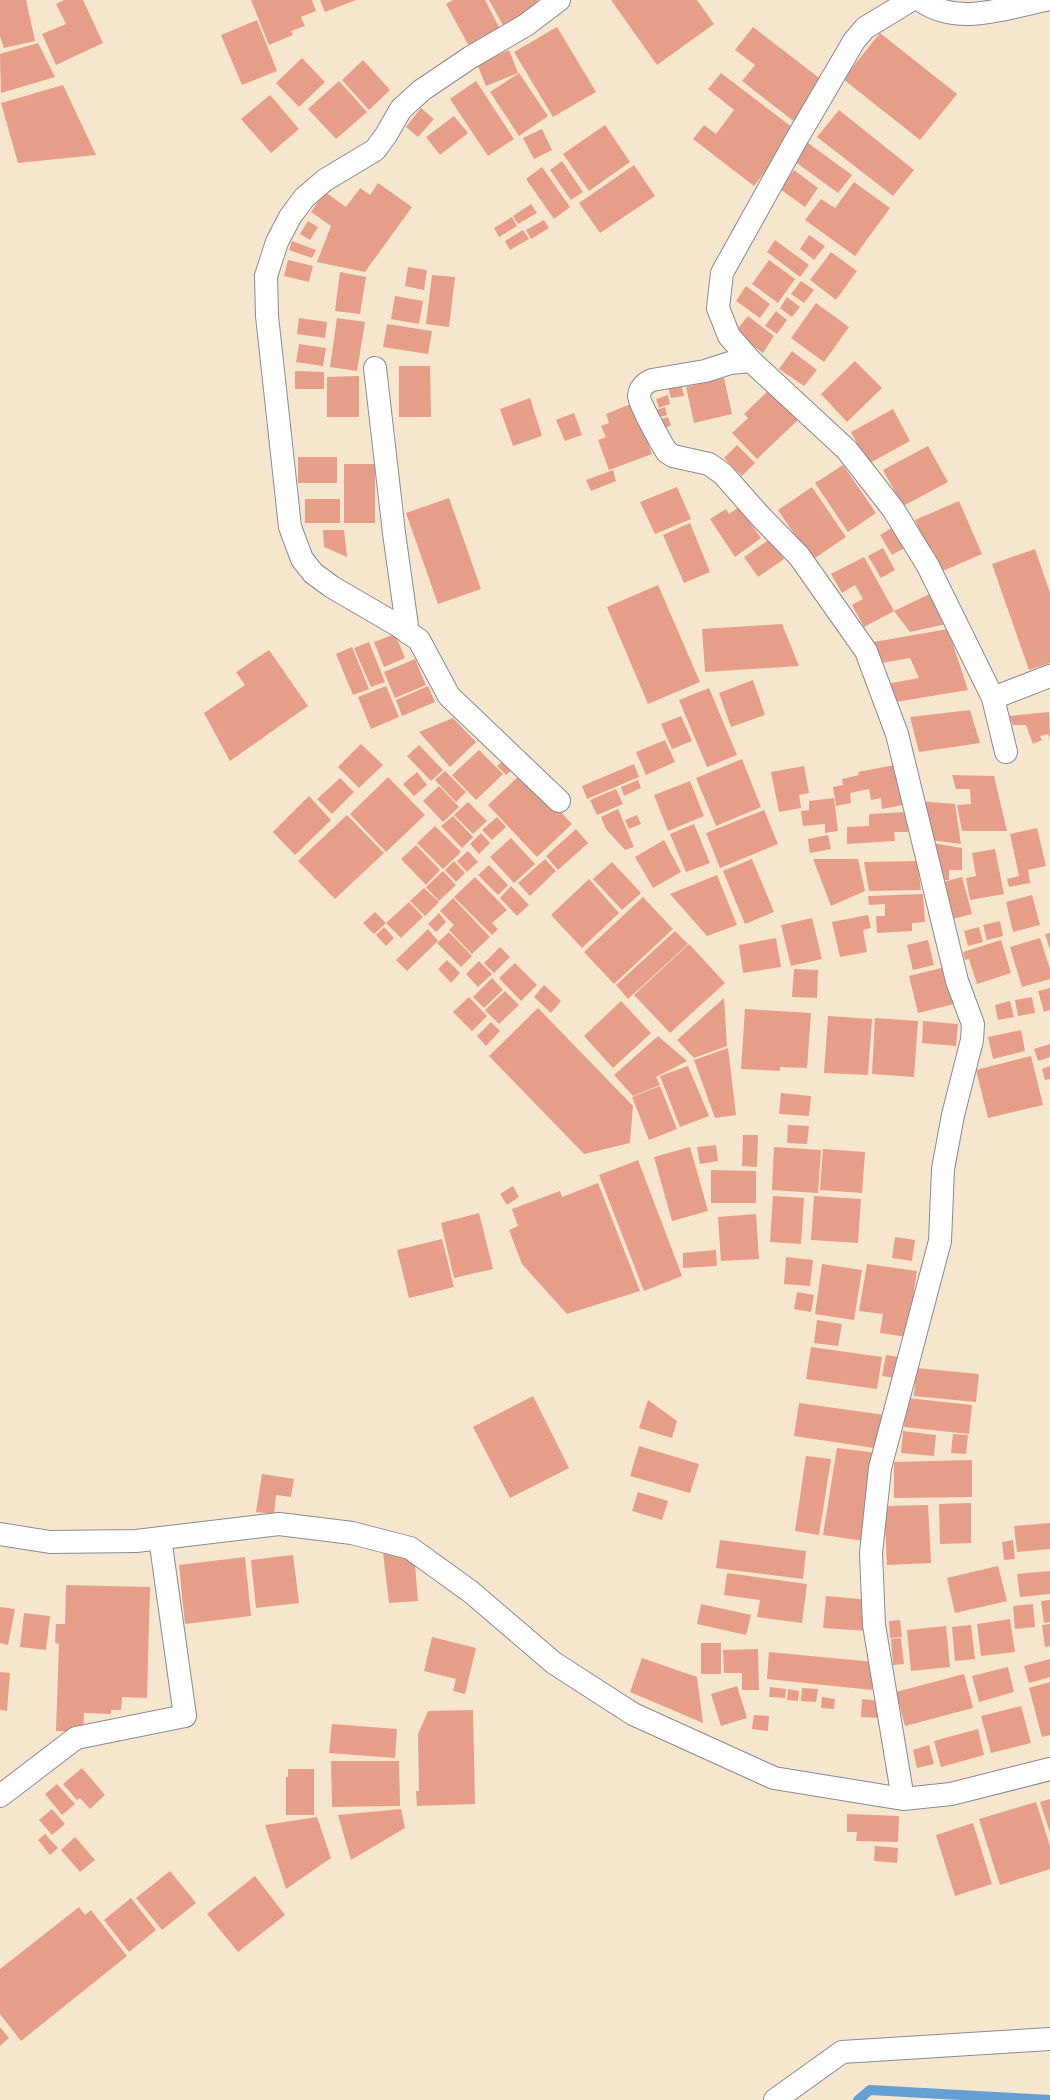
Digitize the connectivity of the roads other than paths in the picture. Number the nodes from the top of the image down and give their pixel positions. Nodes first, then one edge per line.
1 (559, 0) edge
2 (912, 0) edge
3 (920, 0) edge
4 (1046, 0) edge
5 (751, 361) junction
6 (376, 368) dead end
7 (408, 633) junction
8 (1050, 676) edge
9 (993, 698) junction
10 (1006, 752) dead end
11 (559, 801) dead end
12 (0, 1534) edge
13 (160, 1538) junction
14 (1050, 1769) edge
15 (0, 1796) edge
16 (903, 1799) junction
17 (1050, 2039) edge
18 (775, 2100) edge

1 - 7 street
2 - 5 street
3 - 4 street
5 - 9 street
5 - 16 street
6 - 7 street
7 - 11 street
8 - 9 street
9 - 10 street
12 - 13 street
13 - 15 street
13 - 16 street
14 - 16 street
17 - 18 street

